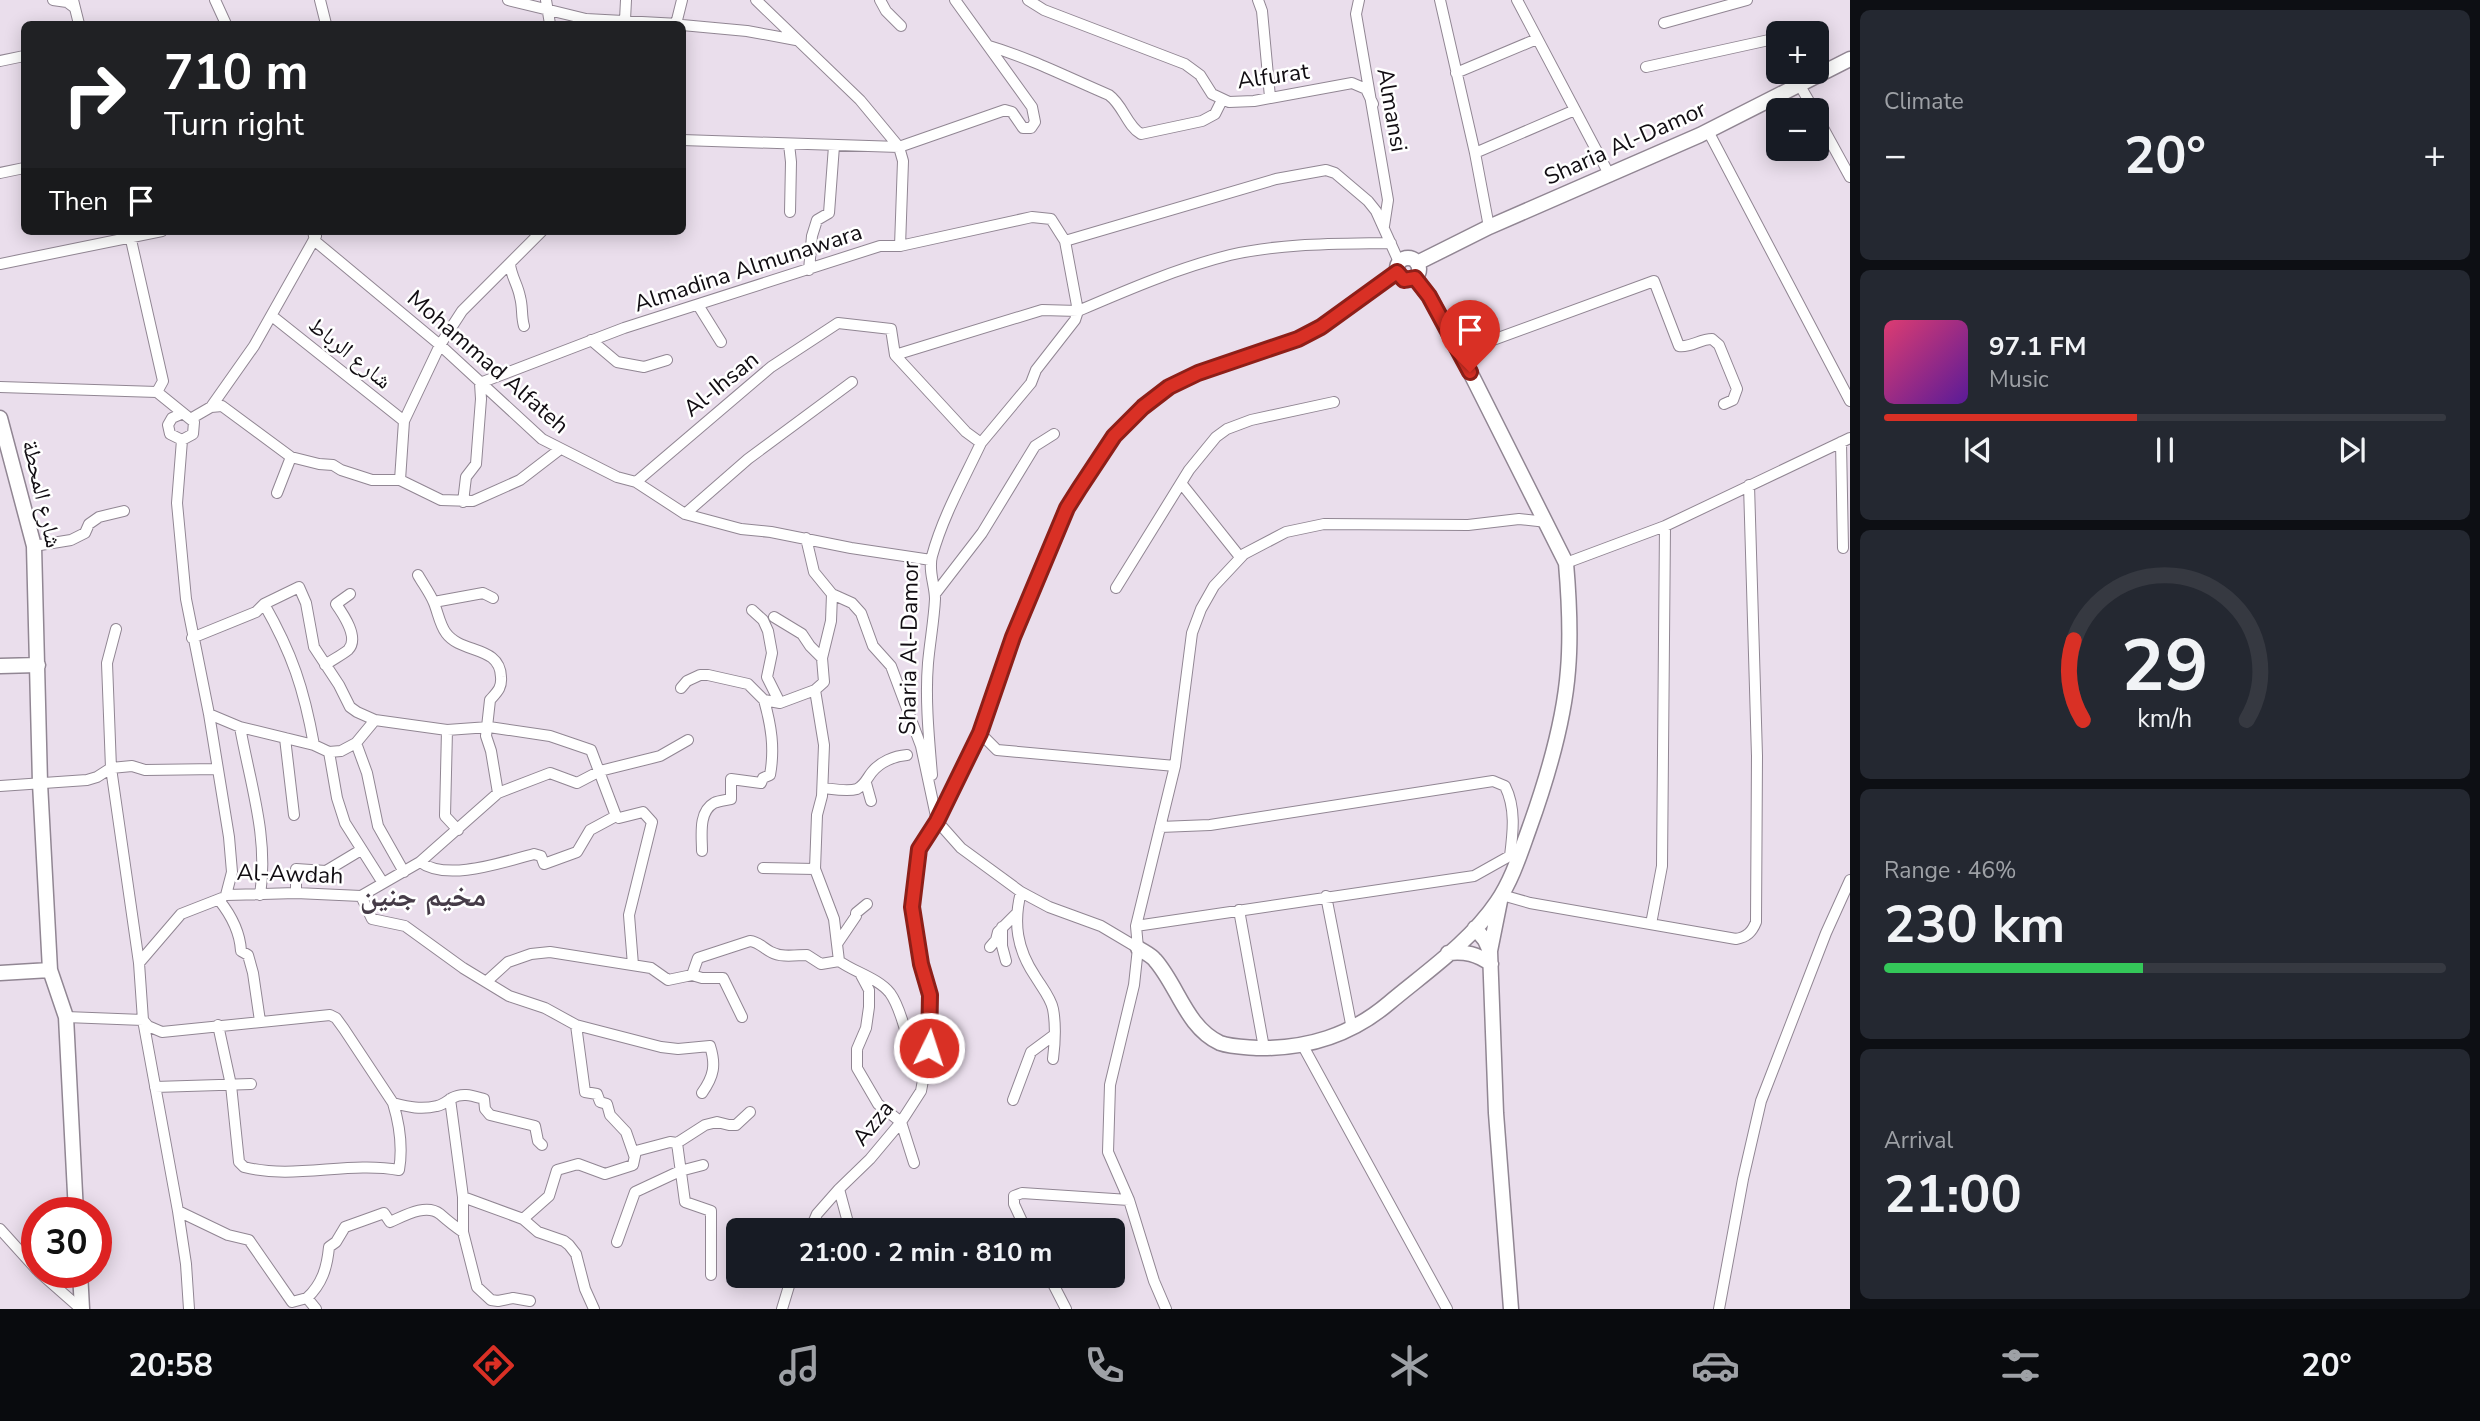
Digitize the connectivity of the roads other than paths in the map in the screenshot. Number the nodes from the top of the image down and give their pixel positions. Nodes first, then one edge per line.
1 (53, 0) edge
2 (215, 0) edge
3 (320, 0) edge
4 (508, 0) edge
5 (626, 0) edge
6 (682, 0) edge
7 (756, 0) edge
8 (880, 0) edge
9 (955, 0) edge
10 (1028, 0) edge
11 (1258, 0) edge
12 (1359, 0) edge
13 (1440, 0) edge
14 (1517, 0) edge
15 (1747, 0) edge
16 (74, 4) edge
17 (547, 4) edge
18 (625, 20) junction
19 (78, 21) edge
20 (225, 21) edge
21 (325, 21) edge
22 (636, 21) edge
23 (679, 21) edge
24 (1664, 23) dead end
25 (686, 26) edge
26 (901, 26) dead end
27 (1537, 39) junction
28 (796, 40) junction
29 (1766, 41) edge
30 (988, 46) junction
31 (21, 57) edge
32 (1850, 59) edge
33 (0, 61) edge
34 (1646, 67) dead end
35 (1829, 68) edge
36 (1457, 73) junction
37 (1793, 84) edge
38 (1270, 96) junction
39 (1222, 100) junction
40 (1373, 104) junction
41 (1575, 110) junction
42 (1708, 131) junction
43 (1829, 139) edge
44 (686, 140) edge
45 (789, 144) junction
46 (834, 146) junction
47 (899, 147) junction
48 (1475, 153) junction
49 (21, 169) edge
50 (0, 173) edge
51 (1610, 176) junction
52 (1850, 177) edge
53 (790, 212) dead end
54 (1384, 227) junction
55 (1489, 227) junction
56 (130, 235) edge
57 (314, 235) edge
58 (316, 235) edge
59 (538, 235) edge
60 (1065, 241) junction
61 (1391, 243) junction
62 (900, 246) junction
63 (0, 264) edge
64 (510, 264) junction
65 (1398, 267) junction
66 (809, 270) junction
67 (1416, 270) junction
68 (698, 305) junction
69 (1078, 311) junction
70 (272, 316) junction
71 (524, 326) dead end
72 (591, 340) junction
73 (721, 342) dead end
74 (440, 345) junction
75 (1460, 352) junction
76 (895, 355) junction
77 (667, 360) dead end
78 (852, 382) dead end
79 (480, 383) junction
80 (0, 387) edge
81 (157, 391) junction
82 (1850, 401) edge
83 (1334, 402) dead end
84 (1724, 404) dead end
85 (211, 407) junction
86 (181, 414) junction
87 (0, 418) edge
88 (192, 418) junction
89 (170, 421) junction
90 (404, 421) junction
91 (1054, 434) dead end
92 (182, 440) junction
93 (1846, 440) edge
94 (981, 443) junction
95 (559, 450) junction
96 (291, 457) junction
97 (400, 480) junction
98 (636, 482) junction
99 (1181, 483) junction
100 (1749, 485) junction
101 (277, 494) dead end
102 (463, 502) junction
103 (124, 511) dead end
104 (685, 514) junction
105 (1547, 522) junction
106 (1665, 526) junction
107 (806, 538) junction
108 (34, 546) junction
109 (1843, 548) dead end
110 (1240, 557) junction
111 (931, 560) junction
112 (1566, 563) junction
113 (418, 575) dead end
114 (1116, 588) dead end
115 (350, 594) dead end
116 (832, 594) junction
117 (935, 594) junction
118 (494, 598) dead end
119 (434, 602) junction
120 (264, 604) junction
121 (752, 610) dead end
122 (774, 617) dead end
123 (116, 629) dead end
124 (192, 638) junction
125 (822, 658) junction
126 (37, 665) junction
127 (325, 665) junction
128 (0, 666) edge
129 (681, 688) dead end
130 (815, 690) junction
131 (764, 700) junction
132 (780, 703) junction
133 (209, 713) junction
134 (375, 720) junction
135 (240, 727) junction
136 (489, 727) junction
137 (446, 730) junction
138 (980, 733) junction
139 (285, 738) junction
140 (688, 740) dead end
141 (356, 743) junction
142 (314, 745) junction
143 (329, 752) junction
144 (907, 755) dead end
145 (1175, 766) junction
146 (111, 768) junction
147 (218, 769) junction
148 (600, 771) junction
149 (40, 783) junction
150 (866, 783) junction
151 (0, 786) edge
152 (823, 788) junction
153 (498, 793) junction
154 (870, 802) dead end
155 (294, 815) dead end
156 (616, 816) junction
157 (937, 821) junction
158 (1160, 827) junction
159 (458, 830) junction
160 (361, 850) junction
161 (702, 851) dead end
162 (1516, 853) junction
163 (420, 862) junction
164 (763, 868) dead end
165 (815, 869) junction
166 (404, 872) junction
167 (1850, 880) edge
168 (383, 883) junction
169 (1021, 892) junction
170 (296, 893) junction
171 (260, 895) junction
172 (1502, 895) junction
173 (1326, 896) junction
174 (361, 897) junction
175 (222, 898) junction
176 (867, 904) dead end
177 (1239, 910) junction
178 (1016, 914) junction
179 (1651, 924) junction
180 (1002, 926) junction
181 (1136, 926) junction
182 (1472, 932) junction
183 (837, 944) junction
184 (990, 947) dead end
185 (1138, 948) junction
186 (1448, 953) junction
187 (1490, 959) junction
188 (839, 961) junction
189 (1006, 961) dead end
190 (139, 963) junction
191 (633, 965) junction
192 (50, 970) junction
193 (0, 973) edge
194 (861, 974) junction
195 (692, 975) junction
196 (486, 982) junction
197 (66, 1017) junction
198 (742, 1017) dead end
199 (143, 1020) junction
200 (260, 1021) junction
201 (218, 1025) junction
202 (576, 1025) junction
203 (905, 1029) dead end
204 (1352, 1030) junction
205 (1054, 1035) junction
206 (1303, 1046) junction
207 (1264, 1048) junction
208 (1053, 1059) dead end
209 (251, 1084) dead end
210 (232, 1085) junction
211 (155, 1087) junction
212 (702, 1093) dead end
213 (450, 1099) junction
214 (1013, 1100) dead end
215 (393, 1103) junction
216 (750, 1112) dead end
217 (901, 1122) junction
218 (677, 1143) junction
219 (542, 1145) dead end
220 (634, 1155) junction
221 (914, 1163) dead end
222 (703, 1165) dead end
223 (680, 1171) junction
224 (839, 1189) junction
225 (75, 1197) edge
226 (463, 1197) junction
227 (1129, 1200) junction
228 (178, 1211) junction
229 (815, 1218) edge
230 (847, 1218) edge
231 (1020, 1218) edge
232 (523, 1219) junction
233 (0, 1229) edge
234 (463, 1232) junction
235 (617, 1242) dead end
236 (21, 1252) edge
237 (711, 1275) dead end
238 (57, 1288) edge
239 (80, 1288) edge
240 (788, 1288) edge
241 (1055, 1288) edge
242 (307, 1298) junction
243 (530, 1301) dead end
244 (81, 1309) edge
245 (189, 1309) edge
246 (316, 1309) edge
247 (594, 1309) edge
248 (782, 1309) edge
249 (1066, 1309) edge
250 (1166, 1309) edge
251 (1447, 1309) edge
252 (1510, 1309) edge
253 (1719, 1309) edge

1 - 16 street
2 - 20 street
3 - 21 street
4 - 17 street
5 - 18 street
6 - 23 street
7 - 28 street
8 - 26 street
9 - 30 street
10 - 39 street, Alfurat
11 - 38 street
12 - 40 street, Almansi
13 - 36 street
14 - 27 street
15 - 24 street
16 - 19 street
17 - 18 street
18 - 22 street
25 - 28 street
27 - 36 street
27 - 41 street
28 - 47 street
29 - 34 street
30 - 39 street
30 - 47 street
31 - 33 street
32 - 35 street, Sharia Al-Damor
36 - 48 street
37 - 42 street, Sharia Al-Damor
38 - 39 street, Alfurat
38 - 40 street, Alfurat
40 - 54 street, Almansi
41 - 48 street
41 - 51 street
42 - 51 street, Sharia Al-Damor
42 - 82 street
43 - 52 street
44 - 45 street
45 - 46 street
45 - 53 street
46 - 47 street
46 - 66 street
47 - 62 street
48 - 55 street
49 - 50 street
51 - 55 street, Sharia Al-Damor
54 - 60 street
54 - 61 street
55 - 67 street, Sharia Al-Damor
56 - 63 street
56 - 81 street
57 - 70 street
58 - 74 street, Mohammad Alfateh
59 - 64 street
60 - 62 street, Almadina Almunawara
60 - 69 street
61 - 65 street
61 - 69 street
62 - 66 street, Almadina Almunawara
64 - 71 street
64 - 74 street
65 - 67 street
65 - 138 street, Azza
66 - 68 street, Almadina Almunawara
67 - 75 street
68 - 72 street, Almadina Almunawara
68 - 73 street
69 - 76 street
69 - 94 street, Sharia Al-Damor
70 - 85 street
70 - 90 street, شارع الرباط
72 - 77 street
72 - 79 street, Almadina Almunawara
74 - 79 street, Mohammad Alfateh
74 - 90 street
75 - 84 street
75 - 105 street
76 - 94 street
76 - 98 street, Al-Ihsan
78 - 104 street
79 - 95 street, Mohammad Alfateh
79 - 102 street
80 - 81 street
81 - 86 street
81 - 89 street
83 - 99 street
85 - 88 street
85 - 96 street
86 - 88 street
86 - 89 street
87 - 108 street, شارع المحطة
88 - 92 street
89 - 92 street
90 - 97 street
91 - 117 street
92 - 124 street, Al-Awdah
93 - 100 street
93 - 109 street
94 - 111 street, Sharia Al-Damor
95 - 98 street, Mohammad Alfateh
95 - 102 street
96 - 97 street
96 - 101 street
97 - 102 street
98 - 104 street, Mohammad Alfateh
99 - 110 street
99 - 114 street
100 - 106 street
100 - 179 street
103 - 108 street
104 - 107 street, Mohammad Alfateh
105 - 110 street
105 - 112 street
106 - 112 street
106 - 179 street
107 - 111 street, Mohammad Alfateh
107 - 116 street
108 - 126 street, شارع المحطة
110 - 145 street
111 - 117 street, Sharia Al-Damor
112 - 162 street
113 - 119 street
115 - 127 street
116 - 125 street
116 - 157 street
117 - 157 street, Sharia Al-Damor
118 - 119 street
119 - 136 street
120 - 124 street
120 - 127 street
120 - 142 street
121 - 132 street
122 - 125 street
123 - 146 street
124 - 133 street, Al-Awdah
125 - 130 street
126 - 128 street
126 - 149 street, شارع المحطة
127 - 134 street
129 - 131 street
130 - 132 street
130 - 152 street
131 - 132 street
131 - 161 street
133 - 135 street
133 - 147 street, Al-Awdah
134 - 137 street
134 - 141 street
135 - 139 street
135 - 171 street
136 - 137 street
136 - 148 street
136 - 153 street
137 - 159 street
138 - 145 street
138 - 157 street, Azza
139 - 142 street
139 - 155 street
140 - 148 street
141 - 143 street
141 - 166 street
142 - 143 street
143 - 160 street
144 - 150 street
145 - 158 street
146 - 147 street
146 - 149 street
146 - 190 street
147 - 175 street, Al-Awdah
148 - 153 street
148 - 156 street
149 - 151 street
149 - 192 street, شارع المحطة
150 - 152 street
150 - 154 street
152 - 165 street
153 - 159 street
156 - 163 street
156 - 191 street
157 - 169 street
157 - 217 street, Azza
158 - 162 street
158 - 181 street
159 - 163 street
160 - 168 street
160 - 170 street
162 - 172 street
162 - 173 street
163 - 166 street
164 - 165 street
165 - 183 street
166 - 168 street
167 - 253 street
168 - 174 street
169 - 178 street
169 - 185 street
170 - 171 street, Al-Awdah
170 - 174 street, Al-Awdah
171 - 175 street, Al-Awdah
172 - 179 street
172 - 182 street
172 - 187 street
173 - 177 street
173 - 204 street
174 - 196 street, Al-Awdah
175 - 190 street
175 - 200 street
176 - 183 street
177 - 181 street
177 - 207 street
178 - 180 street
178 - 205 street
180 - 184 street
180 - 189 street
181 - 185 street
182 - 186 street
182 - 187 street
183 - 188 street
185 - 207 street
185 - 227 street
186 - 187 street
186 - 204 street
187 - 252 street
188 - 194 street
188 - 195 street
190 - 199 street
191 - 195 street
191 - 196 street
192 - 193 street
192 - 197 street, شارع المحطة
194 - 203 street
194 - 217 street
195 - 198 street
196 - 202 street, Al-Awdah
197 - 199 street
197 - 225 street, شارع المحطة
199 - 201 street
199 - 211 street
200 - 201 street
200 - 215 street
201 - 210 street
202 - 212 street, Al-Awdah
202 - 220 street
204 - 206 street
205 - 208 street
205 - 214 street
206 - 207 street
206 - 251 street
209 - 210 street
210 - 211 street
210 - 215 street
211 - 228 street
213 - 215 street
213 - 219 street
213 - 226 street
216 - 218 street
217 - 221 street
217 - 224 street, Azza
218 - 220 street
218 - 223 street
220 - 232 street
222 - 223 street
223 - 235 street
223 - 237 street
224 - 229 street, Azza
224 - 230 street
226 - 232 street
226 - 234 street
227 - 231 street
227 - 250 street
228 - 242 street
228 - 245 street
232 - 247 street
233 - 236 street
234 - 242 street
234 - 243 street
238 - 244 street
239 - 244 street
240 - 248 street
241 - 249 street
242 - 246 street

